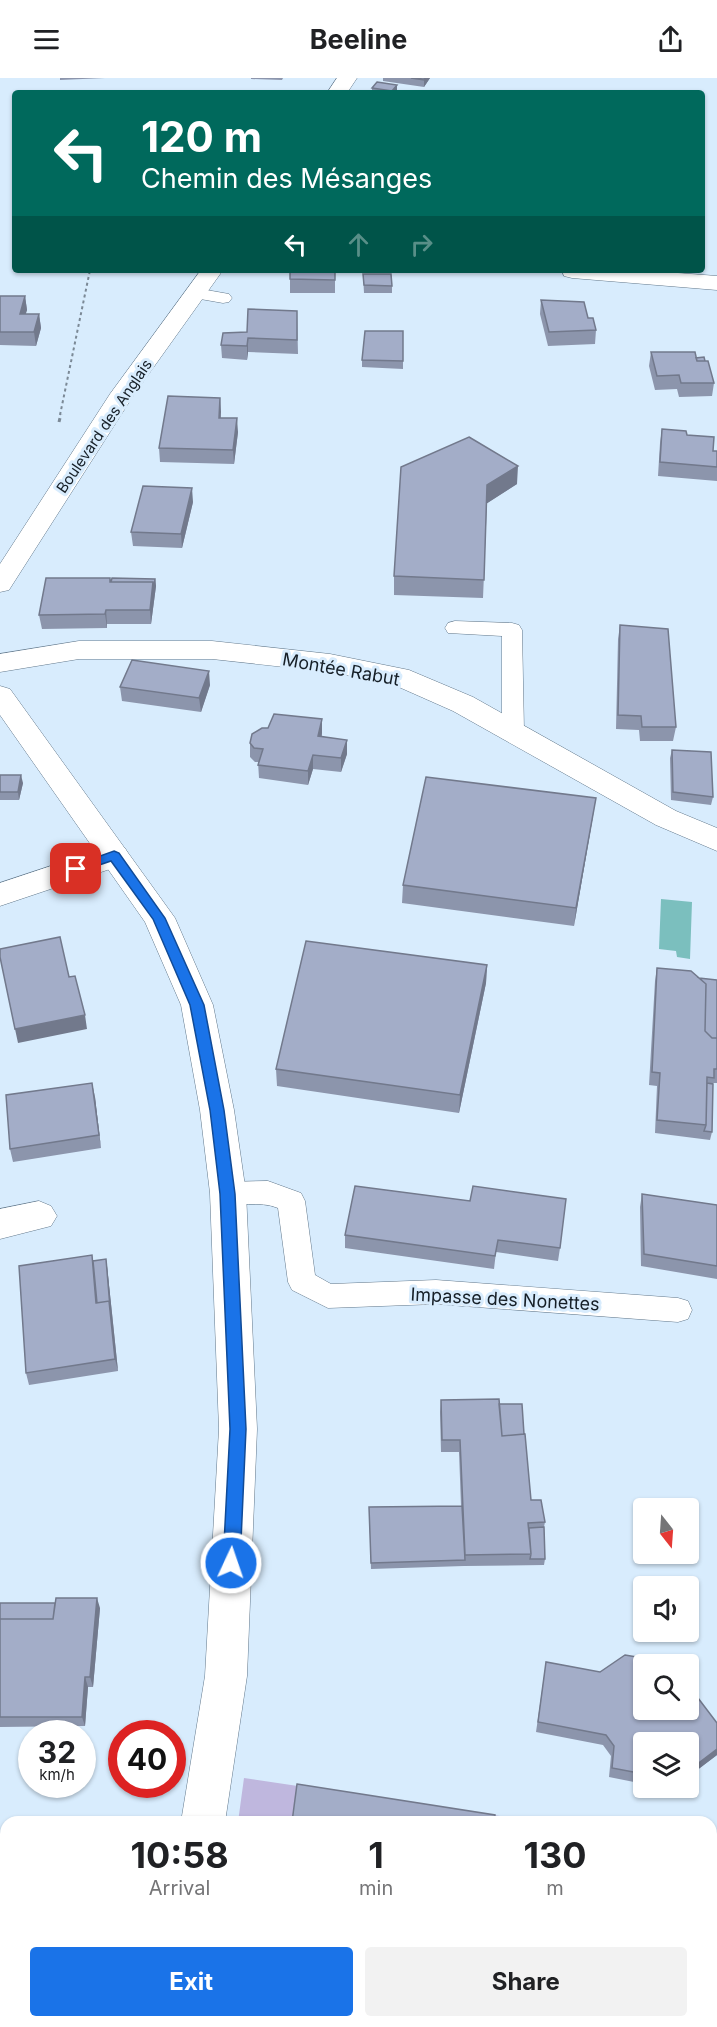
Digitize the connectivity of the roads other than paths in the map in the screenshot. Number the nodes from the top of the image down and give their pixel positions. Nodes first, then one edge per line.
1 (210, 273) edge
2 (622, 273) edge
3 (717, 283) edge
4 (195, 293) junction
5 (224, 298) dead end
6 (0, 584) edge
7 (455, 628) dead end
8 (0, 663) edge
9 (0, 695) edge
10 (513, 732) junction
11 (717, 840) edge
12 (114, 856) junction
13 (0, 895) edge
14 (228, 1194) junction
15 (39, 1216) dead end
16 (0, 1224) edge
17 (678, 1310) dead end
18 (204, 1816) edge

1 - 4 street, Boulevard des Anglais
2 - 3 street
4 - 5 lane
4 - 6 street, Boulevard des Anglais
7 - 10 lane
8 - 10 street, Montée Rabut
9 - 12 street
10 - 11 street, Montée Rabut
12 - 13 street
12 - 14 street
14 - 17 lane, Impasse des Nonettes
14 - 18 street
15 - 16 street

